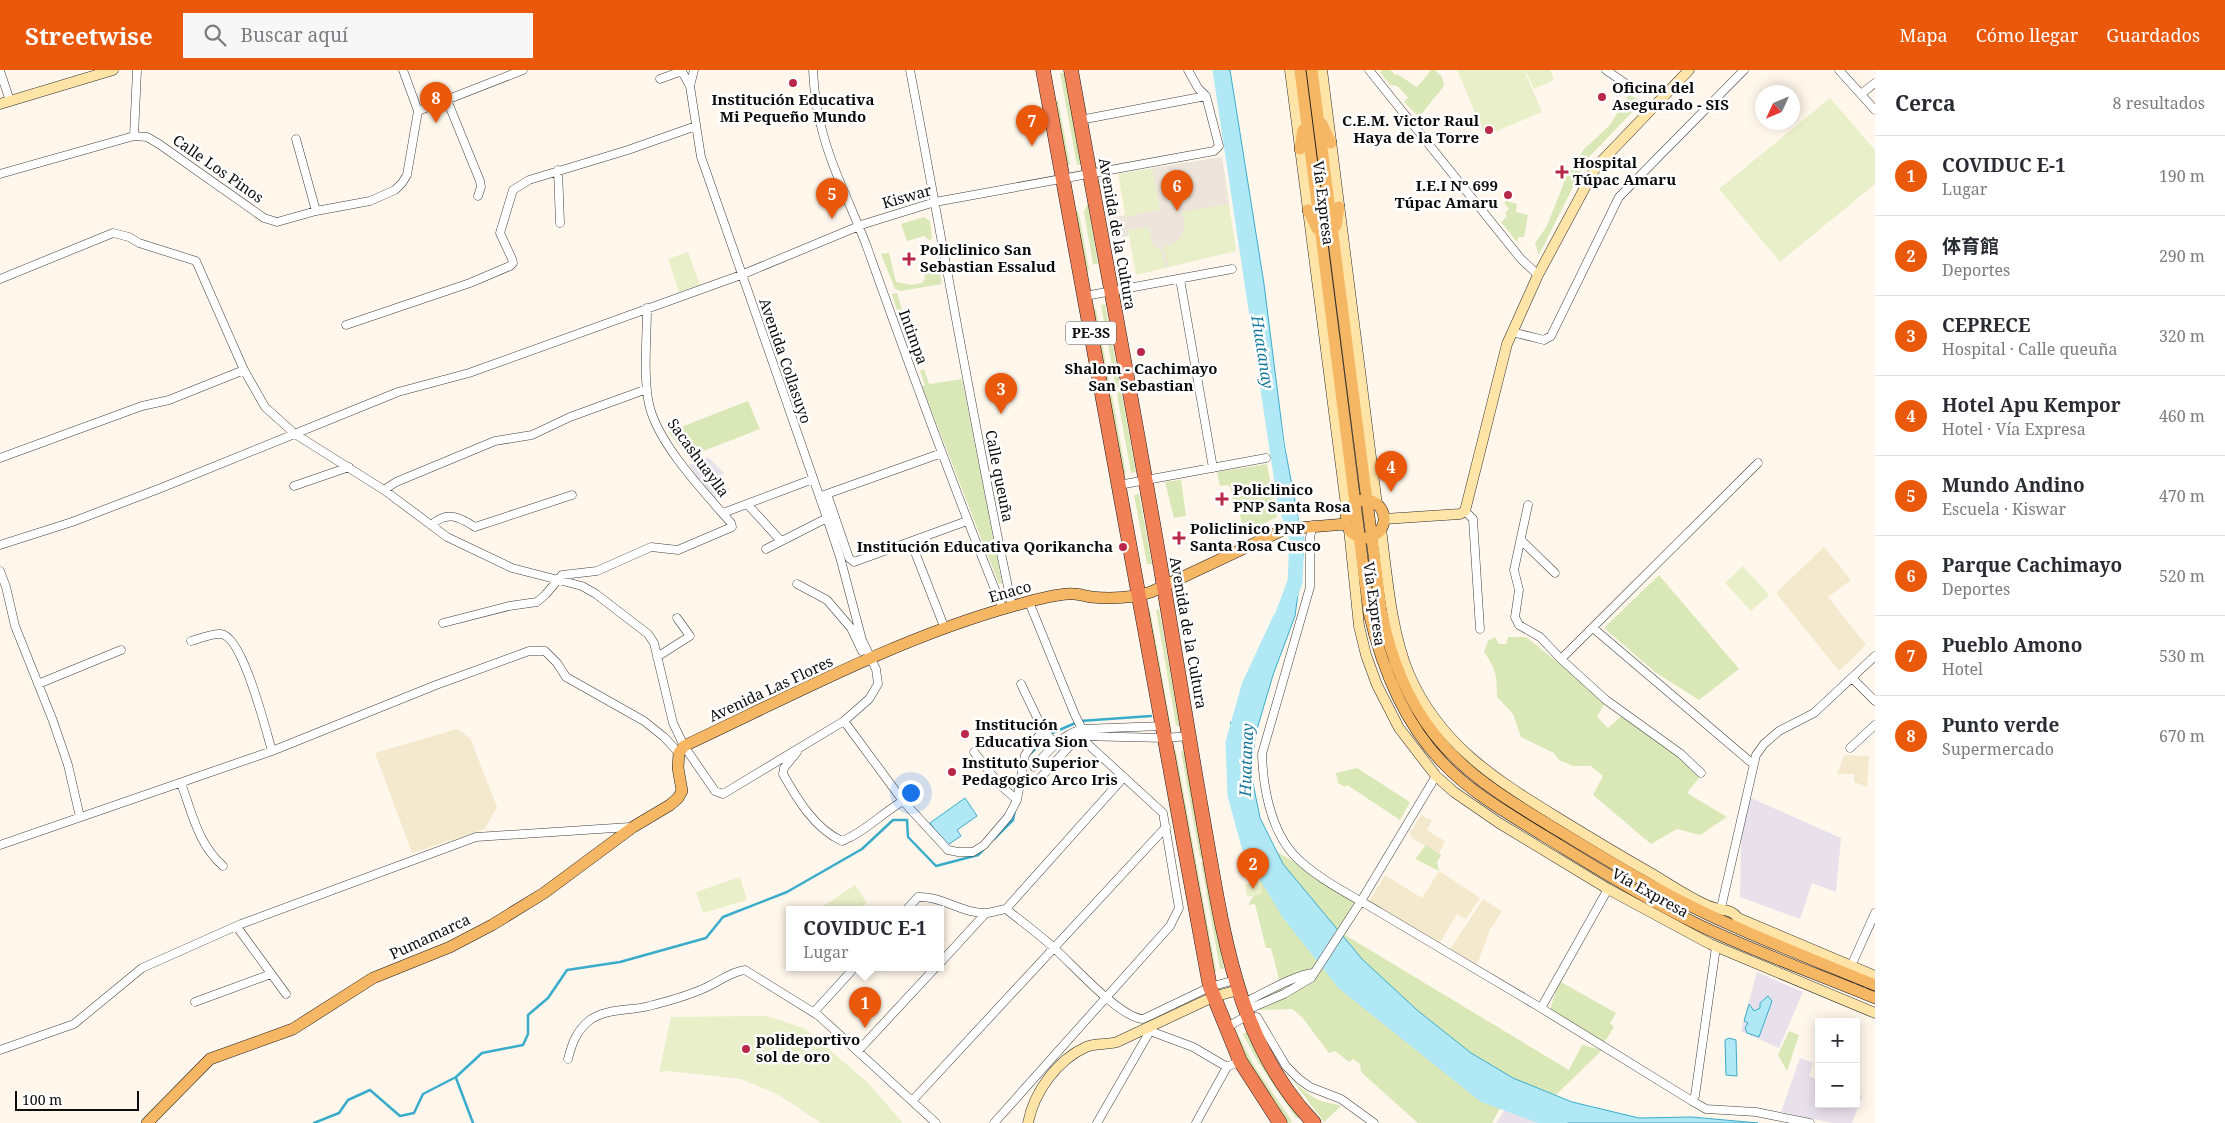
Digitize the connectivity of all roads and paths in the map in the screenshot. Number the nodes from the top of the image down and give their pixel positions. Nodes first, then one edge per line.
1 (0, 70) edge
2 (114, 70) edge
3 (137, 70) edge
4 (403, 70) edge
5 (522, 70) edge
6 (681, 70) edge
7 (694, 70) edge
8 (813, 70) edge
9 (910, 70) edge
10 (1043, 70) edge
11 (1071, 70) edge
12 (1188, 70) edge
13 (1290, 70) edge
14 (1300, 70) edge
15 (1312, 70) edge
16 (1322, 70) edge
17 (1369, 70) edge
18 (1606, 70) edge
19 (1689, 70) edge
20 (1744, 70) edge
21 (1839, 70) edge
22 (660, 79) dead end
23 (1875, 83) edge
24 (690, 86) junction
25 (3, 88) edge
26 (1632, 88) dead end
27 (1860, 94) junction
28 (1206, 96) junction
29 (447, 100) junction
30 (5, 103) edge
31 (1875, 110) edge
32 (418, 111) junction
33 (1318, 114) junction
34 (1306, 116) junction
35 (1080, 120) junction
36 (696, 126) junction
37 (134, 136) junction
38 (296, 140) dead end
39 (1331, 143) junction
40 (1300, 149) junction
41 (558, 170) junction
42 (0, 174) edge
43 (1089, 174) junction
44 (1063, 180) junction
45 (478, 196) dead end
46 (935, 202) junction
47 (1339, 207) junction
48 (1308, 210) junction
49 (316, 211) junction
50 (560, 222) dead end
51 (859, 226) junction
52 (1328, 241) junction
53 (1232, 269) dead end
54 (741, 275) junction
55 (1538, 275) junction
56 (0, 279) edge
57 (1180, 279) junction
58 (1111, 293) junction
59 (1085, 296) junction
60 (648, 308) junction
61 (346, 325) dead end
62 (1512, 332) junction
63 (244, 370) junction
64 (647, 390) junction
65 (295, 434) junction
66 (942, 453) junction
67 (0, 458) edge
68 (1266, 458) dead end
69 (1758, 463) dead end
70 (349, 467) junction
71 (1214, 468) junction
72 (813, 479) junction
73 (1145, 481) junction
74 (1119, 485) junction
75 (294, 486) dead end
76 (384, 490) junction
77 (572, 495) dead end
78 (823, 495) junction
79 (1356, 502) junction
80 (1372, 502) junction
81 (748, 505) junction
82 (1528, 505) dead end
83 (1465, 511) junction
84 (723, 513) junction
85 (827, 518) junction
86 (967, 522) junction
87 (1347, 522) junction
88 (431, 525) junction
89 (1313, 525) junction
90 (1379, 528) junction
91 (1360, 537) junction
92 (1521, 540) junction
93 (781, 541) junction
94 (911, 542) junction
95 (0, 545) edge
96 (766, 549) dead end
97 (0, 571) edge
98 (1555, 573) dead end
99 (556, 580) junction
100 (797, 584) dead end
101 (1164, 586) junction
102 (1139, 595) junction
103 (1029, 602) junction
104 (1008, 608) junction
105 (677, 618) dead end
106 (443, 623) dead end
107 (1593, 628) junction
108 (944, 629) junction
109 (1480, 629) dead end
110 (191, 641) dead end
111 (121, 650) dead end
112 (1875, 656) edge
113 (657, 657) junction
114 (1561, 659) junction
115 (868, 660) junction
116 (1852, 678) junction
117 (38, 684) junction
118 (1021, 684) dead end
119 (1875, 701) edge
120 (844, 721) junction
121 (1875, 725) edge
122 (1044, 730) junction
123 (1081, 731) junction
124 (1164, 732) junction
125 (1189, 736) junction
126 (1055, 742) junction
127 (1850, 748) dead end
128 (682, 750) junction
129 (798, 750) junction
130 (272, 751) junction
131 (974, 752) dead end
132 (1753, 764) junction
133 (1034, 767) dead end
134 (1701, 773) dead end
135 (1436, 776) junction
136 (1041, 777) dead end
137 (1124, 778) junction
138 (181, 783) junction
139 (903, 800) junction
140 (1017, 800) junction
141 (80, 817) junction
142 (633, 827) junction
143 (1166, 827) junction
144 (0, 845) edge
145 (222, 866) dead end
146 (1608, 888) junction
147 (1361, 901) junction
148 (910, 906) edge
149 (1006, 908) junction
150 (1715, 910) junction
151 (986, 913) junction
152 (1875, 913) edge
153 (1739, 924) junction
154 (1701, 926) junction
155 (237, 927) junction
156 (1706, 940) junction
157 (1735, 941) junction
158 (1054, 947) junction
159 (1718, 947) junction
160 (944, 958) edge
161 (1851, 966) junction
162 (851, 971) edge
163 (932, 971) edge
164 (271, 974) junction
165 (1875, 976) edge
166 (1875, 985) edge
167 (1211, 992) junction
168 (286, 994) dead end
169 (1106, 997) junction
170 (1875, 998) edge
171 (1241, 1000) junction
172 (195, 1002) dead end
173 (1541, 1008) junction
174 (814, 1012) junction
175 (1875, 1013) edge
176 (1226, 1028) junction
177 (1146, 1029) junction
178 (0, 1050) edge
179 (858, 1051) junction
180 (568, 1059) dead end
181 (1234, 1064) junction
182 (912, 1101) junction
183 (1692, 1101) junction
184 (1275, 1121) edge
185 (147, 1123) edge
186 (936, 1123) edge
187 (994, 1123) edge
188 (1028, 1123) edge
189 (1097, 1123) edge
190 (1196, 1123) edge
191 (1314, 1123) edge
192 (1374, 1123) edge
193 (1810, 1123) edge

1 - 25 street
2 - 30 main road
3 - 37 street
4 - 32 street
5 - 29 street
6 - 22 street
6 - 24 street, Avenida Collasuyo
7 - 24 street
8 - 51 street, Intimpa
9 - 46 street, Calle queuña
10 - 44 highway, PE-3S
11 - 35 highway, Avenida de la Cultura / PE-3S
12 - 28 street
13 - 40 main road, Vía Expresa
14 - 34 main road, Vía Expresa
15 - 33 main road, Vía Expresa
16 - 39 main road, Vía Expresa
17 - 55 street
18 - 26 street
19 - 55 main road
20 - 62 street
21 - 27 street
23 - 27 street
24 - 36 street, Avenida Collasuyo
25 - 30 street
27 - 31 street
28 - 35 street
28 - 43 street, Kiswar
29 - 32 street
29 - 45 street
32 - 49 street, Calle Los Pinos
33 - 39 main road
33 - 52 main road, Vía Expresa
34 - 40 main road
34 - 52 main road, Vía Expresa
35 - 43 highway, Avenida de la Cultura / PE-3S
36 - 41 street
36 - 54 street, Avenida Collasuyo
37 - 42 street
37 - 49 street, Calle Los Pinos
38 - 49 street
39 - 47 main road, Vía Expresa
40 - 48 main road, Vía Expresa
41 - 50 street
41 - 61 street
43 - 44 street, Kiswar
43 - 58 highway, Avenida de la Cultura / PE-3S
44 - 46 street, Kiswar
44 - 59 highway, PE-3S
46 - 51 street, Kiswar
46 - 104 street, Calle queuña
47 - 52 main road
47 - 80 main road, Vía Expresa
48 - 52 main road
48 - 87 main road, Vía Expresa
51 - 54 street, Kiswar
51 - 66 street, Intimpa
52 - 79 main road, Vía Expresa
52 - 80 main road, Vía Expresa
53 - 57 street
54 - 60 street, Kiswar
54 - 72 street, Avenida Collasuyo
55 - 62 main road
56 - 63 street
57 - 58 street
57 - 71 street
58 - 59 street
58 - 73 highway, Avenida de la Cultura / PE-3S
59 - 74 highway, PE-3S
60 - 64 street, Sacashuaylla
60 - 65 street, Kiswar
62 - 83 main road
63 - 65 street
63 - 67 street
64 - 76 street
64 - 84 street, Sacashuaylla
65 - 70 street
65 - 95 street, Kiswar
66 - 78 street
66 - 86 street, Intimpa
68 - 71 street
69 - 107 street
70 - 75 street
70 - 76 street
71 - 73 street
72 - 78 street, Avenida Collasuyo
72 - 81 street
73 - 74 street
73 - 101 highway, Avenida de la Cultura / PE-3S
74 - 102 highway, PE-3S
76 - 88 street
77 - 88 street
78 - 85 street, Avenida Collasuyo
78 - 94 street
79 - 80 main road
79 - 87 main road
79 - 91 main road, Vía Expresa
80 - 90 main road, Vía Expresa
80 - 90 main road, Vía Expresa
81 - 84 street
81 - 93 street
82 - 92 street
83 - 90 main road
83 - 109 street
84 - 99 street, Sacashuaylla
85 - 93 street
85 - 115 street, Avenida Collasuyo
86 - 94 street
86 - 104 street, Intimpa
87 - 89 main road
87 - 91 main road
87 - 135 main road, Vía Expresa
88 - 99 street
89 - 101 main road
89 - 147 street
90 - 91 main road
90 - 150 main road, Vía Expresa
91 - 154 main road, Vía Expresa
92 - 98 street
92 - 114 street
93 - 96 street
94 - 108 street
97 - 117 street
99 - 106 street
99 - 113 street
100 - 115 street
101 - 102 main road, Enaco
101 - 125 highway, Avenida de la Cultura
102 - 103 main road, Enaco
102 - 124 highway
103 - 104 main road, Enaco
103 - 123 street
104 - 108 main road, Enaco
105 - 113 street
107 - 114 street
107 - 132 street
108 - 115 main road, Enaco
110 - 130 street
111 - 117 street
112 - 116 street
113 - 128 street
114 - 134 street
115 - 120 street
115 - 128 main road, Avenida Las Flores
116 - 119 street
116 - 132 street
117 - 141 street
118 - 122 street
120 - 129 street
120 - 139 street
121 - 127 street
122 - 126 street
122 - 140 street
123 - 124 street
123 - 124 street
123 - 126 street
123 - 136 street
123 - 137 street
124 - 125 street
124 - 167 highway
125 - 171 highway, Avenida de la Cultura
126 - 133 street
128 - 129 street
128 - 130 street
128 - 142 main road, Pumamarca
129 - 139 street
130 - 138 street
131 - 140 street
132 - 150 street
135 - 146 main road, Vía Expresa
135 - 147 street
137 - 143 street
137 - 149 street
138 - 141 street
138 - 145 street
139 - 140 street
141 - 144 street
142 - 155 street
142 - 185 main road, Pumamarca
143 - 158 street
143 - 169 street
146 - 156 main road, Vía Expresa
146 - 173 street
147 - 171 street
147 - 173 street
148 - 151 street
149 - 151 street
149 - 158 street
150 - 153 main road, Vía Expresa
150 - 154 main road
151 - 160 street
152 - 161 street
153 - 157 main road
153 - 161 main road, Vía Expresa
153 - 166 main road, Vía Expresa
154 - 156 main road
154 - 157 main road, Vía Expresa
155 - 164 street
155 - 178 street
156 - 159 main road, Vía Expresa
157 - 159 main road
157 - 170 main road, Vía Expresa
158 - 169 street
158 - 182 street
159 - 175 main road, Vía Expresa
159 - 183 street
161 - 165 main road, Vía Expresa
162 - 174 street
163 - 179 street
164 - 168 street
164 - 172 street
167 - 169 street
167 - 171 main road
167 - 176 highway
167 - 177 main road
169 - 187 street
171 - 176 street
171 - 191 highway, Avenida de la Cultura
171 - 192 street
173 - 183 street
174 - 179 street
174 - 180 street
176 - 181 highway
177 - 181 street
177 - 188 main road
177 - 189 street
179 - 182 street
181 - 184 highway
181 - 190 street
182 - 186 street
183 - 193 street

